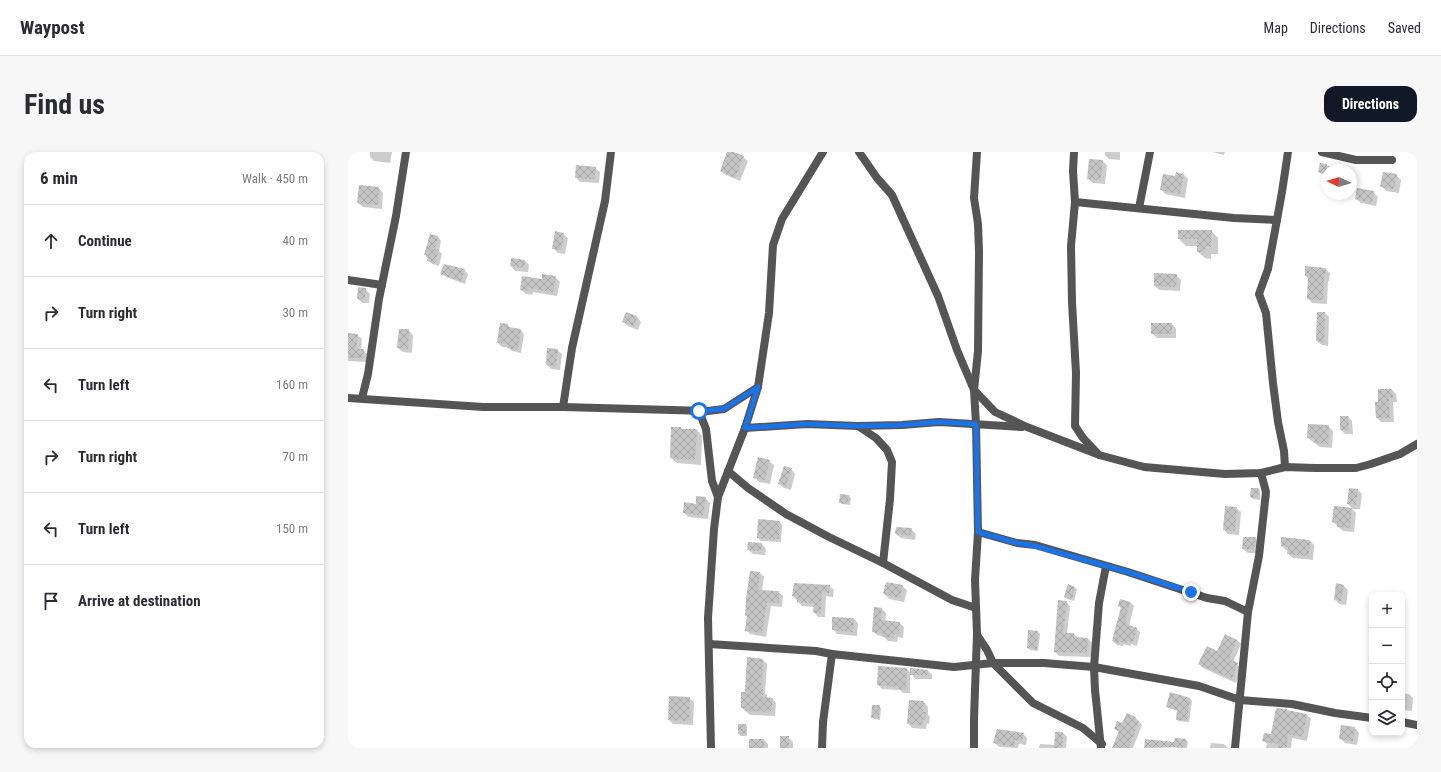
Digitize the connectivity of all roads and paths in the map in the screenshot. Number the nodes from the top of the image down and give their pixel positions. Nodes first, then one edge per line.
1 (406, 152) edge
2 (611, 152) edge
3 (823, 152) edge
4 (859, 152) edge
5 (977, 152) edge
6 (1074, 152) edge
7 (1150, 152) edge
8 (1288, 152) edge
9 (1322, 152) edge
10 (1392, 160) dead end
11 (1075, 202) junction
12 (1139, 208) junction
13 (1277, 220) junction
14 (348, 280) edge
15 (382, 285) junction
16 (758, 387) junction
17 (974, 390) junction
18 (348, 398) edge
19 (362, 398) junction
20 (563, 407) junction
21 (699, 411) junction
22 (976, 424) junction
23 (858, 426) junction
24 (1027, 427) junction
25 (745, 428) junction
26 (1417, 444) edge
27 (1099, 455) junction
28 (1285, 467) junction
29 (728, 470) junction
30 (1261, 473) junction
31 (718, 497) junction
32 (978, 532) junction
33 (883, 563) junction
34 (1106, 566) junction
35 (976, 608) junction
36 (1248, 612) junction
37 (977, 634) junction
38 (709, 644) junction
39 (832, 654) junction
40 (993, 662) junction
41 (976, 663) junction
42 (1094, 667) junction
43 (1240, 700) junction
44 (1369, 718) edge
45 (1405, 722) edge
46 (1417, 724) edge
47 (1102, 746) edge
48 (711, 748) edge
49 (822, 748) edge
50 (974, 748) edge
51 (1235, 748) edge

1 - 15 street
2 - 20 street
3 - 16 street
4 - 17 street
5 - 17 street
6 - 11 street
7 - 12 street
8 - 13 street
9 - 10 street
11 - 12 street
11 - 27 street
12 - 13 street
13 - 28 street
14 - 15 street
15 - 19 street
16 - 21 street
16 - 25 street
17 - 22 street
17 - 24 street
18 - 19 street
19 - 20 street
20 - 21 street
21 - 31 street
22 - 23 street
22 - 24 street
22 - 32 street
23 - 25 street
23 - 33 street
24 - 27 street
25 - 29 street
26 - 28 street
27 - 30 street
28 - 30 street
29 - 31 street
29 - 33 street
30 - 36 street
31 - 38 street
32 - 34 street
32 - 35 street
33 - 35 street
34 - 36 street
34 - 42 street
35 - 37 street
36 - 43 street
37 - 40 street
37 - 41 street
38 - 39 street
38 - 48 street
39 - 41 street
39 - 49 street
40 - 41 street
40 - 42 street
40 - 47 street
41 - 50 street
42 - 43 street
42 - 47 street
43 - 44 street
43 - 51 street
45 - 46 street

